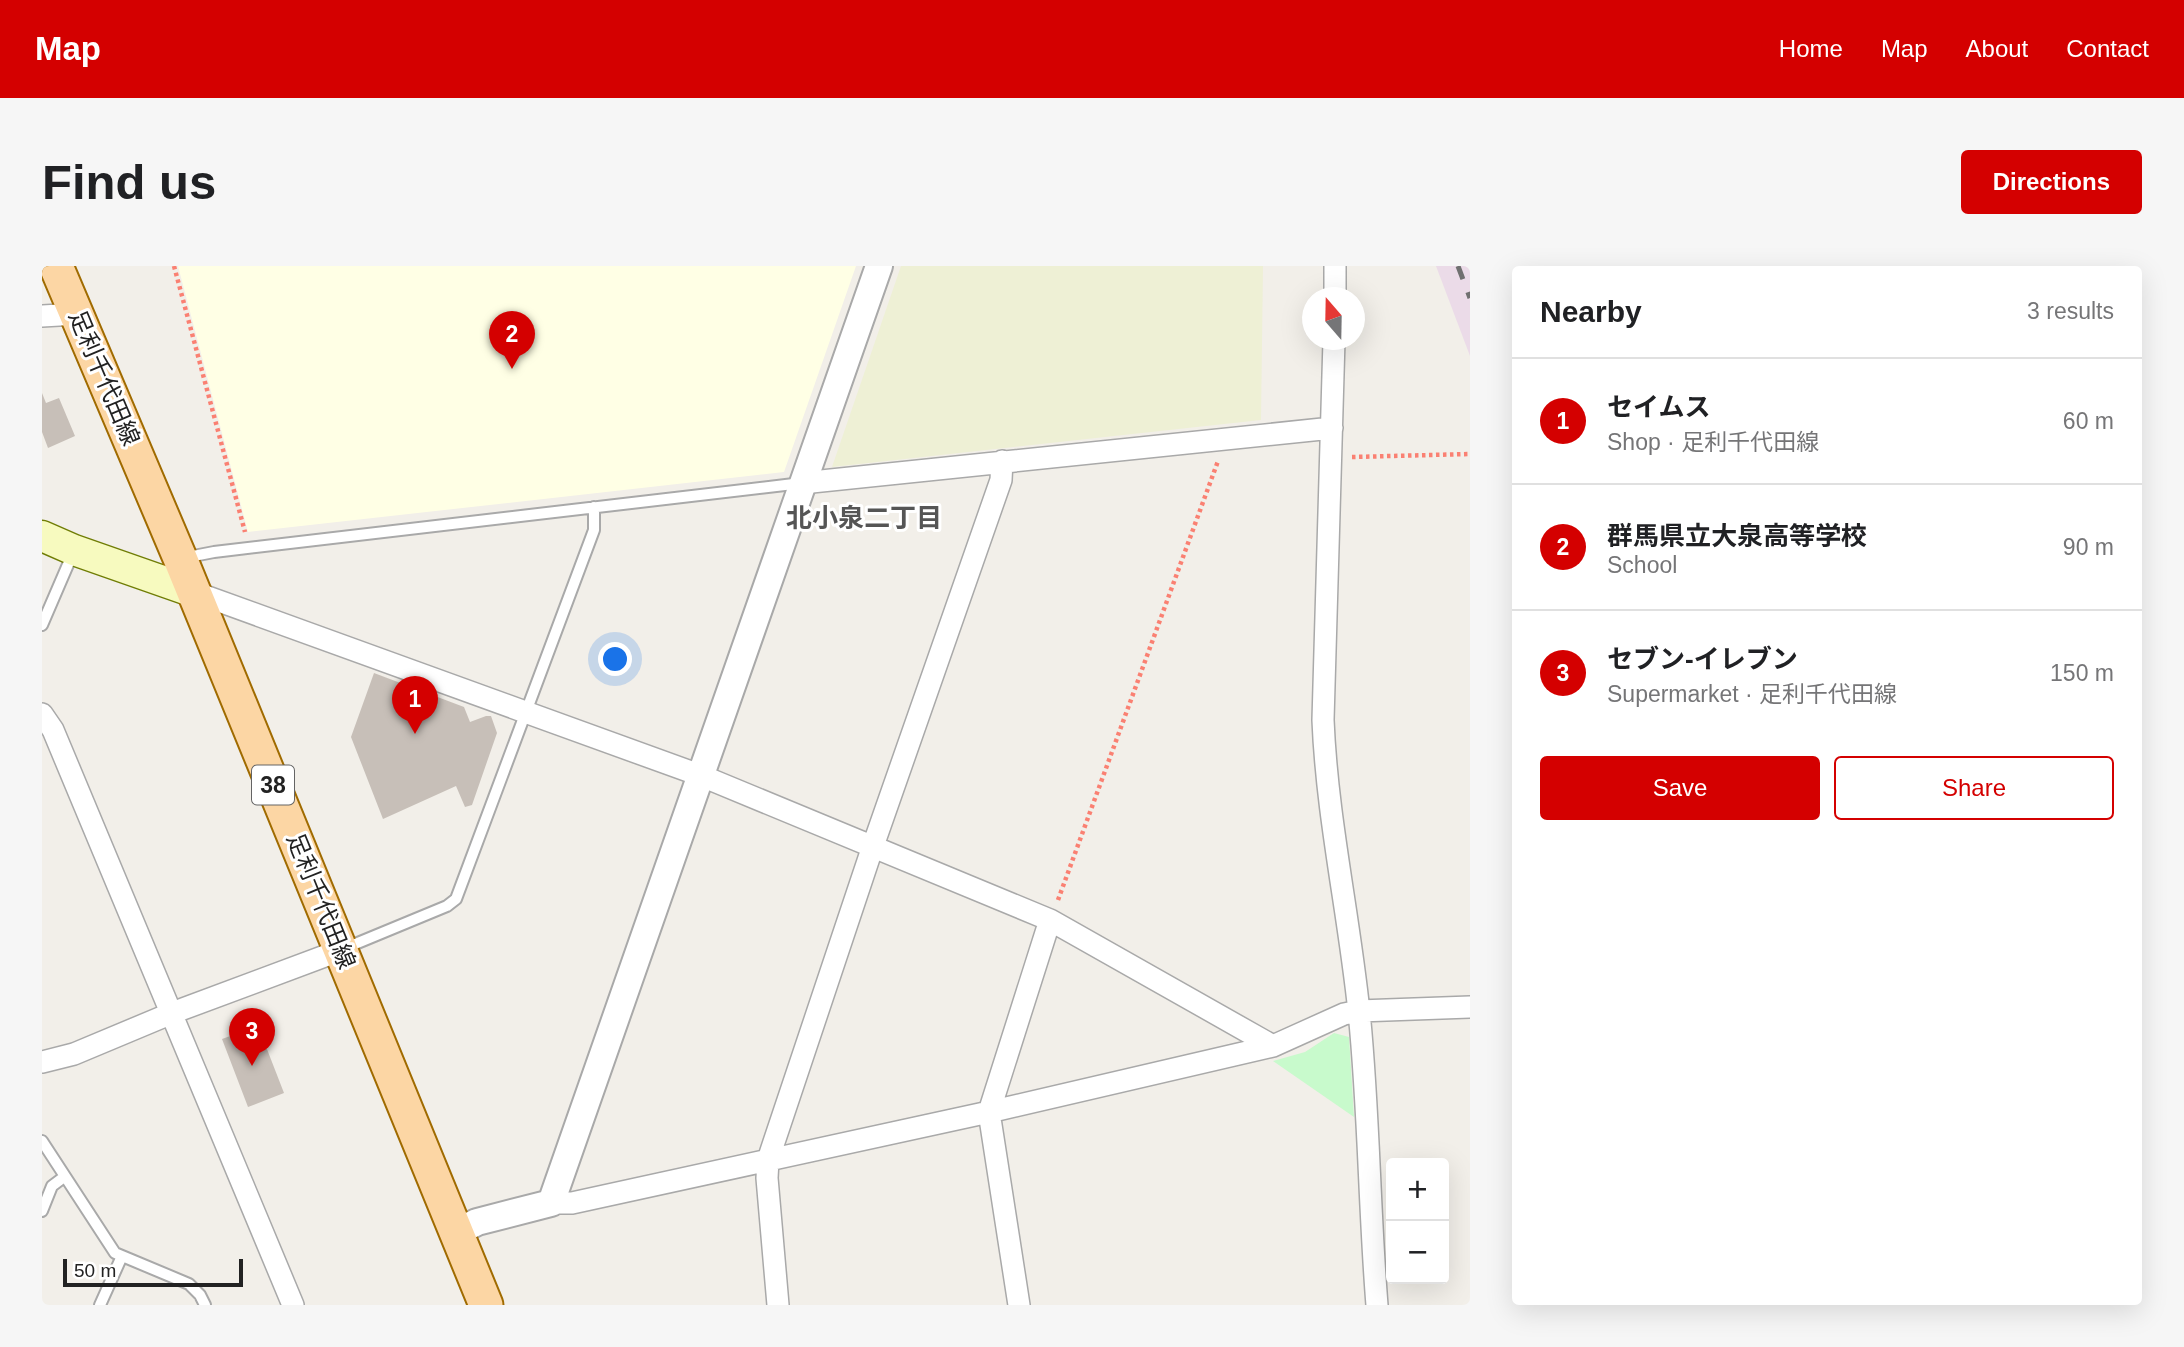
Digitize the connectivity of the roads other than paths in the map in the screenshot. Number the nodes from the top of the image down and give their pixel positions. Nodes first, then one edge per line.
1 (56, 266) edge
2 (879, 266) edge
3 (1335, 266) edge
4 (1335, 287) edge
5 (77, 314) junction
6 (42, 316) edge
7 (1334, 350) edge
8 (1332, 428) junction
9 (1002, 461) junction
10 (802, 483) junction
11 (594, 507) junction
12 (42, 536) edge
13 (74, 550) junction
14 (180, 558) junction
15 (194, 592) junction
16 (42, 625) edge
17 (526, 712) junction
18 (42, 714) edge
19 (702, 776) junction
20 (873, 846) junction
21 (1050, 920) junction
22 (341, 950) junction
23 (1470, 1007) edge
24 (1359, 1011) junction
25 (172, 1013) junction
26 (1273, 1046) junction
27 (42, 1062) edge
28 (989, 1112) junction
29 (42, 1141) edge
30 (768, 1160) junction
31 (64, 1177) junction
32 (551, 1203) junction
33 (42, 1211) edge
34 (457, 1232) junction
35 (122, 1256) junction
36 (202, 1304) edge
37 (100, 1305) edge
38 (293, 1305) edge
39 (486, 1305) edge
40 (778, 1305) edge
41 (1019, 1305) edge
42 (1377, 1305) edge

1 - 5 main road, 足利千代田線 / 38
2 - 10 street
3 - 4 street
5 - 6 street
5 - 14 main road, 足利千代田線 / 38
7 - 8 street
8 - 9 street
8 - 24 street
9 - 10 street
9 - 20 street
10 - 11 lane
10 - 19 street
11 - 14 lane
11 - 17 lane
12 - 13 main road
13 - 15 main road
13 - 16 lane
14 - 15 main road, 足利千代田線 / 38
15 - 17 street
15 - 22 main road, 足利千代田線 / 38
17 - 19 street
17 - 22 lane
18 - 25 street
19 - 20 street
19 - 32 street
20 - 21 street
20 - 30 street
21 - 26 street
21 - 28 street
22 - 25 street
22 - 34 main road, 足利千代田線 / 38
23 - 24 street
24 - 26 street
24 - 42 street
25 - 27 street
25 - 38 street
26 - 28 street
28 - 30 street
28 - 41 street
29 - 31 lane
30 - 32 street
30 - 40 street
31 - 33 lane
31 - 35 lane
32 - 34 street
34 - 39 main road, 足利千代田線 / 38
35 - 36 lane
35 - 37 lane

